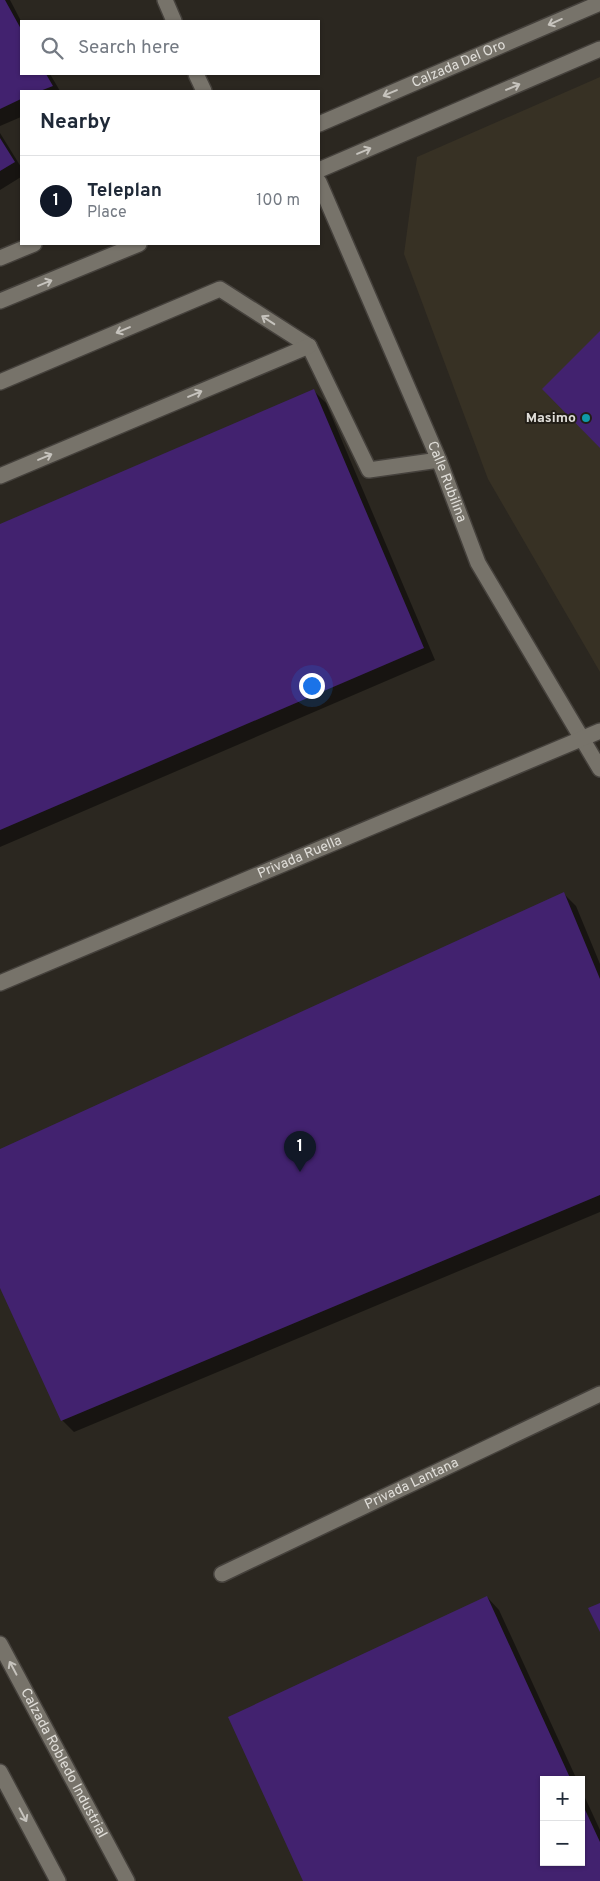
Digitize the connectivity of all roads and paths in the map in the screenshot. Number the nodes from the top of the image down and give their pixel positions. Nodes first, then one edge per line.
1 (165, 0) edge
2 (600, 3) edge
3 (174, 20) edge
4 (600, 49) edge
5 (196, 75) edge
6 (204, 90) edge
7 (320, 124) edge
8 (320, 170) edge
9 (320, 184) edge
10 (32, 245) edge
11 (137, 245) edge
12 (0, 258) edge
13 (0, 302) edge
14 (309, 346) junction
15 (0, 382) edge
16 (439, 460) junction
17 (0, 476) edge
18 (600, 731) edge
19 (581, 739) junction
20 (600, 769) edge
21 (0, 983) edge
22 (600, 1394) edge
23 (222, 1574) dead end
24 (0, 1644) edge
25 (0, 1772) edge
26 (58, 1881) edge
27 (127, 1881) edge

1 - 3 street
2 -> 7 street, Calzada Del Oro
8 -> 4 street
5 - 6 street
9 - 16 street, Calle Rubilina
10 - 12 street
13 -> 11 street
14 -> 15 street
14 - 16 street
17 -> 14 street
16 - 19 street, Calle Rubilina
18 - 19 street, Privada Ruella
19 - 20 street, Calle Rubilina
19 - 21 street, Privada Ruella
22 - 23 street, Privada Lantana
27 -> 24 street, Calzada Robledo Industrial
25 -> 26 street

